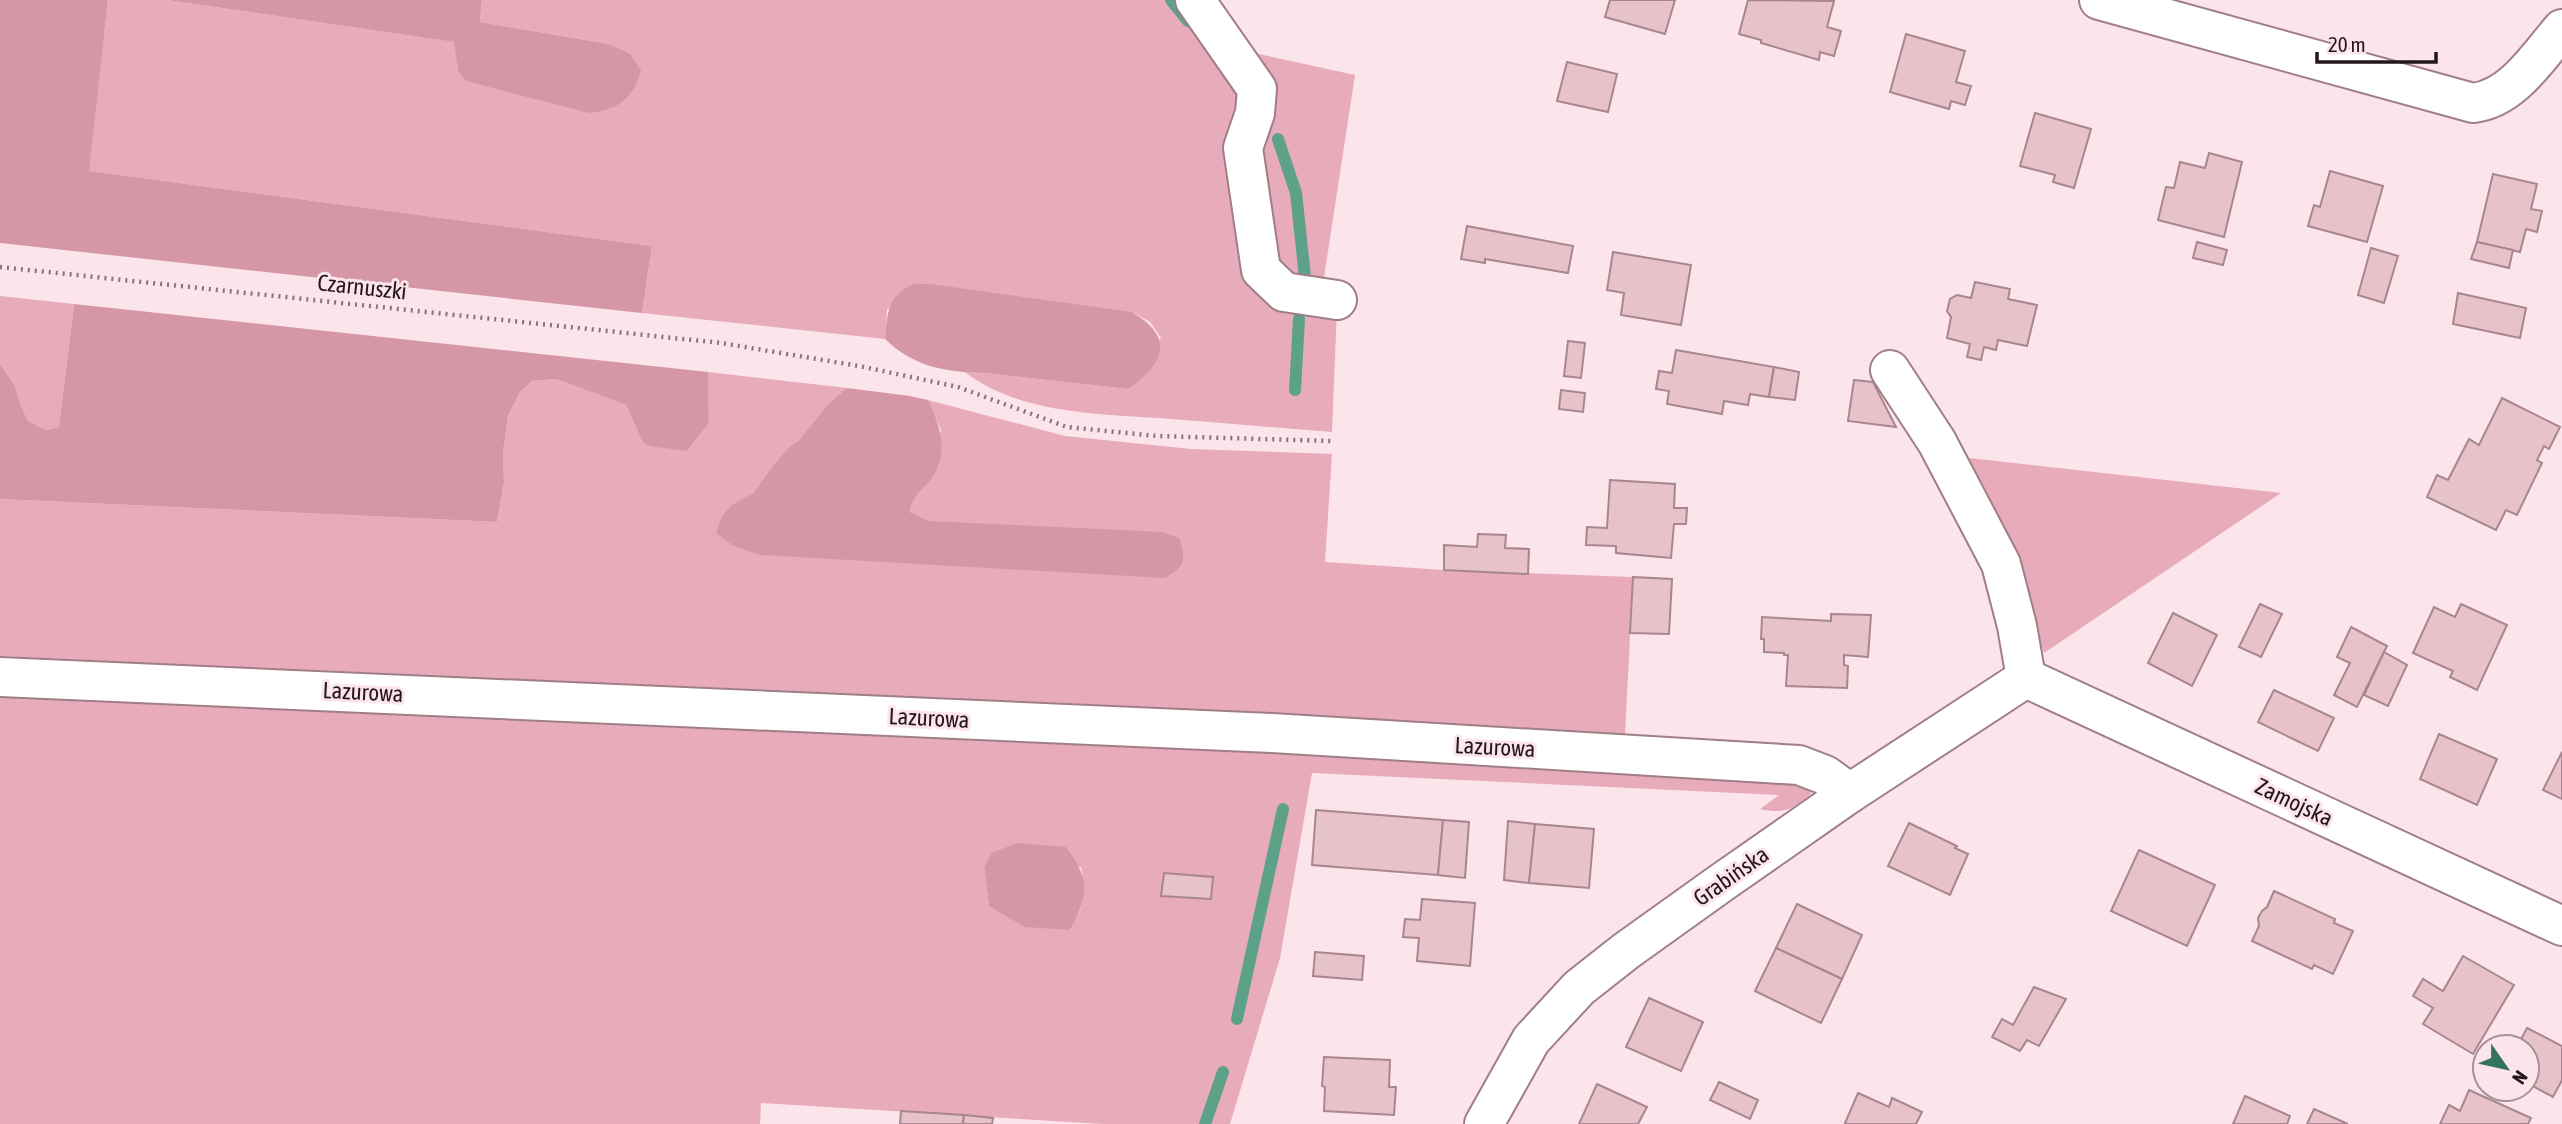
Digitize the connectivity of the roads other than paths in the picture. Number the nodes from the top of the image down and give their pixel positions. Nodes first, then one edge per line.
1 (1195, 0) edge
2 (2099, 0) edge
3 (2562, 29) edge
4 (1337, 300) dead end
5 (1890, 370) dead end
6 (0, 677) edge
7 (2026, 678) junction
8 (1850, 793) junction
9 (2562, 926) edge
10 (1484, 1124) edge

1 - 4 street
2 - 3 street
5 - 7 street
6 - 8 street, Lazurowa
7 - 8 street, Grabińska
7 - 9 street, Zamojska
8 - 10 street, Grabińska

